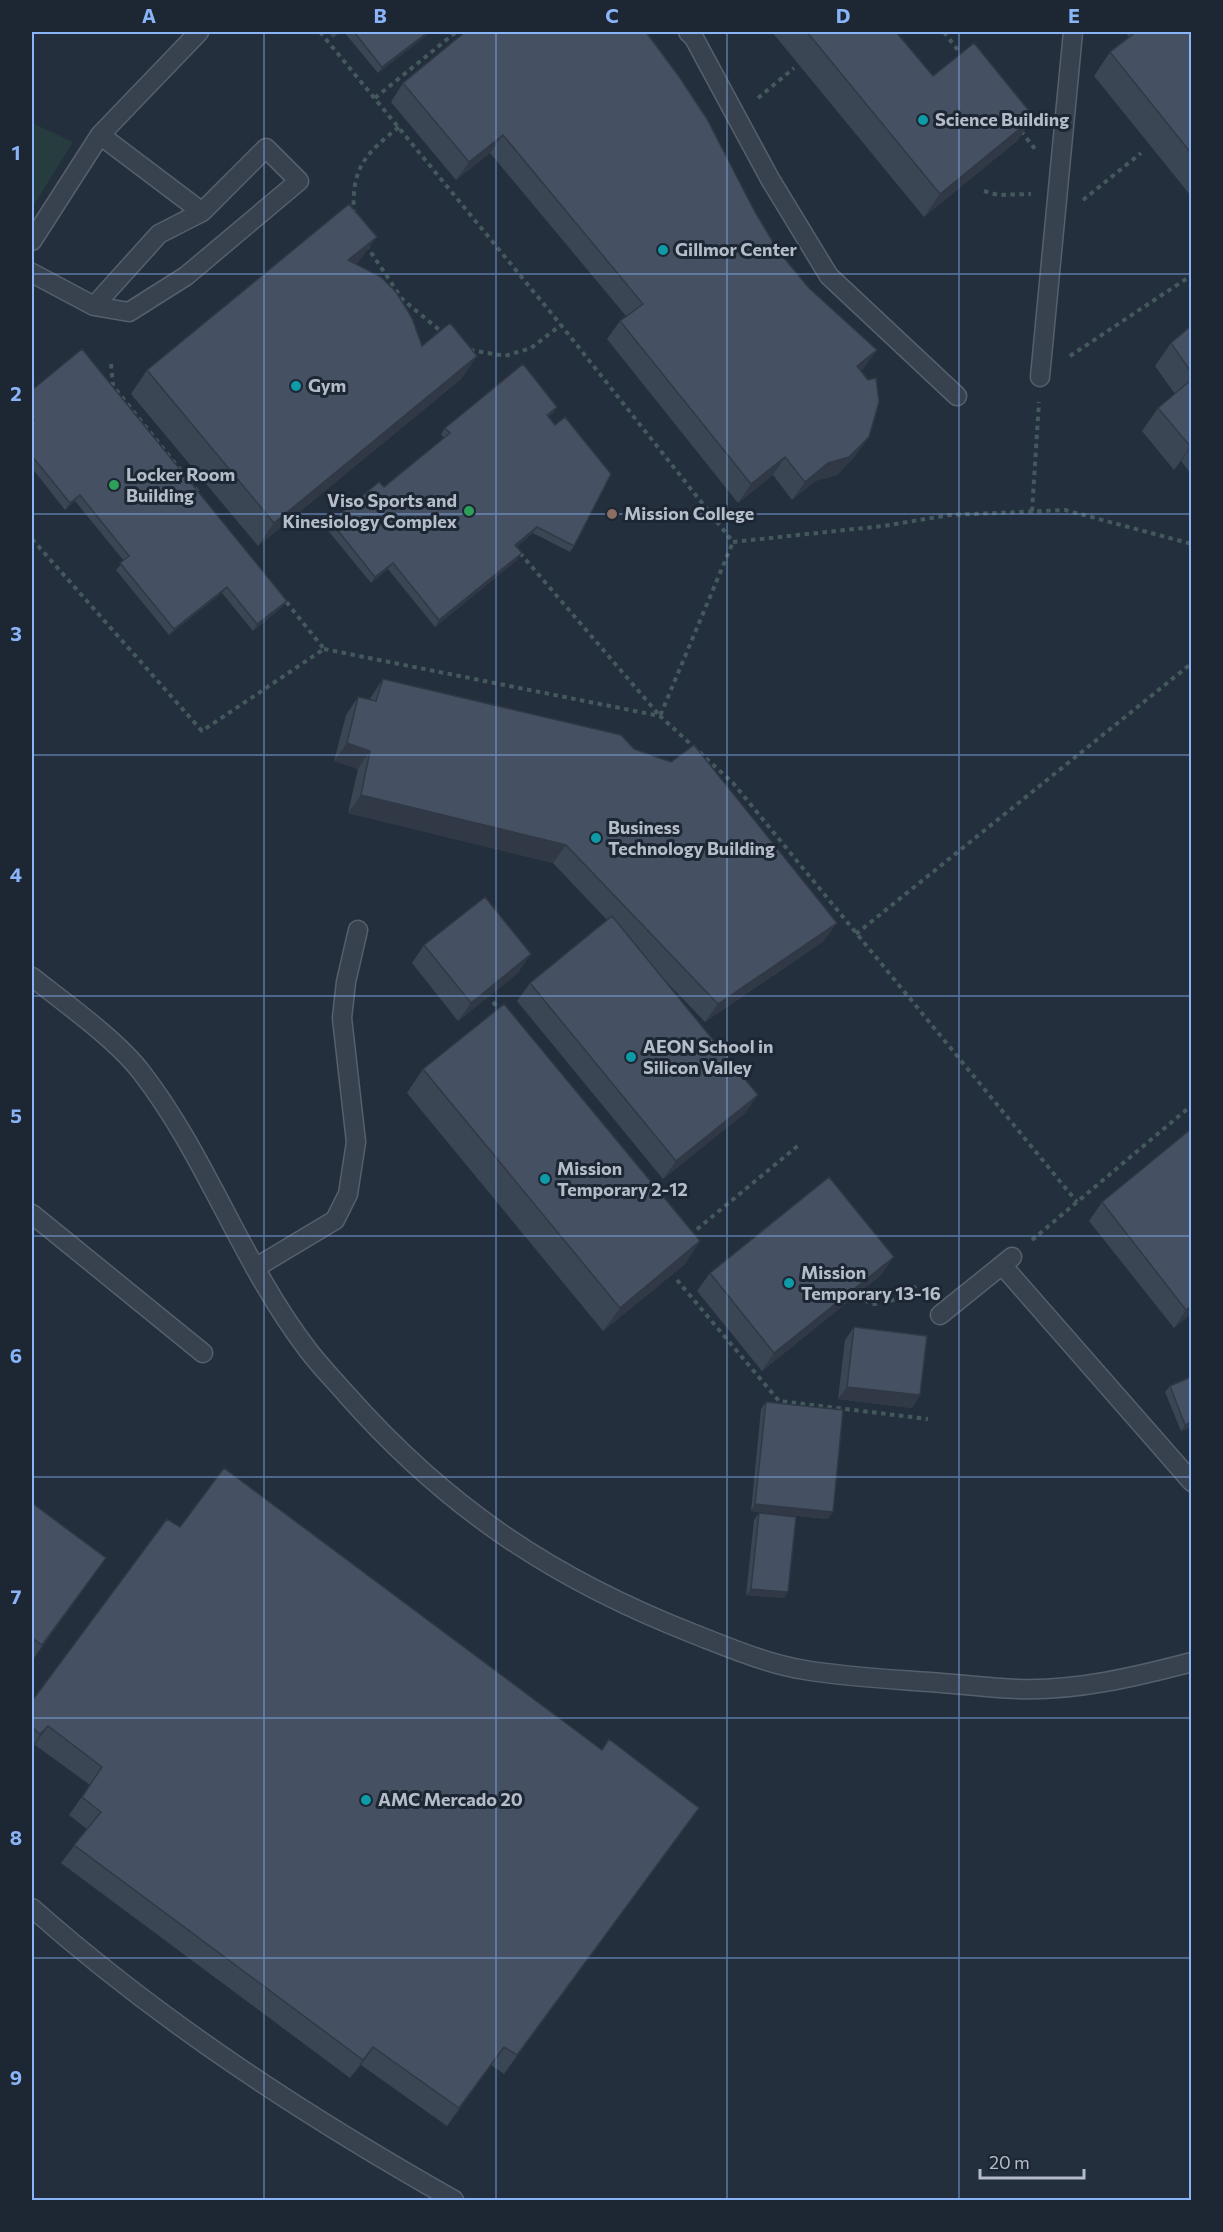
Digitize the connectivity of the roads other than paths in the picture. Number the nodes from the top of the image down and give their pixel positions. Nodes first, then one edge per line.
1 (199, 32) edge
2 (1073, 32) edge
3 (695, 34) edge
4 (100, 135) junction
5 (202, 212) junction
6 (32, 240) edge
7 (32, 273) edge
8 (94, 306) junction
9 (1040, 376) road end
10 (957, 396) dead end
11 (358, 930) dead end
12 (32, 977) edge
13 (32, 1214) edge
14 (255, 1268) junction
15 (940, 1315) dead end
16 (203, 1353) dead end
17 (1191, 1455) edge
18 (1173, 1462) junction
19 (1191, 1482) edge
20 (1191, 1662) edge
21 (32, 1908) edge
22 (454, 2200) edge

1 - 4 lane
2 - 9 lane
3 - 10 lane
4 - 5 lane
4 - 6 lane
5 - 8 lane
5 - 8 lane
7 - 8 lane
11 - 14 lane
12 - 14 lane
13 - 16 lane
14 - 20 lane
15 - 18 lane
17 - 18 lane
18 - 19 lane
21 - 22 lane

